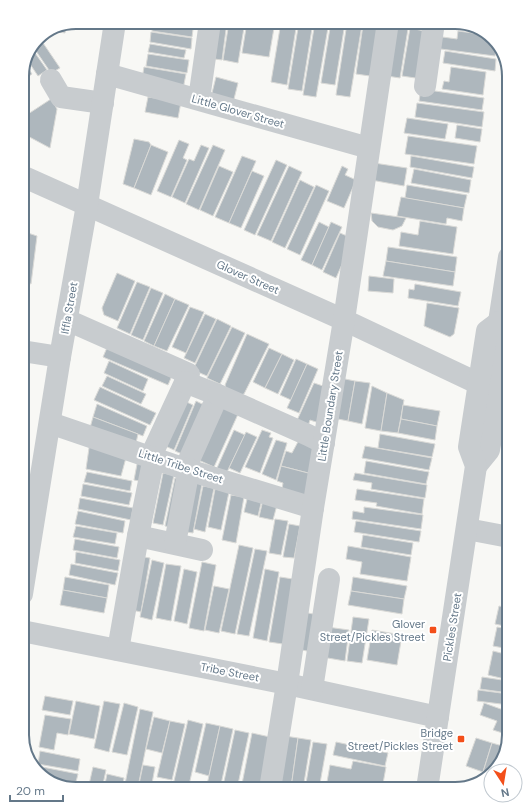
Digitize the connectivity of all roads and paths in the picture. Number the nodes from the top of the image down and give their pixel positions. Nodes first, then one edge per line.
1 (114, 29) edge
2 (209, 29) edge
3 (387, 29) edge
4 (433, 29) edge
5 (107, 74) junction
6 (51, 80) dead end
7 (425, 86) dead end
8 (199, 99) junction
9 (103, 103) junction
10 (370, 148) junction
11 (29, 179) edge
12 (87, 205) junction
13 (502, 302) edge
14 (67, 320) junction
15 (344, 320) junction
16 (499, 322) junction
17 (502, 327) edge
18 (29, 352) edge
19 (60, 357) junction
20 (185, 382) junction
21 (476, 382) junction
22 (502, 383) edge
23 (218, 395) junction
24 (502, 404) edge
25 (502, 408) edge
26 (50, 423) junction
27 (324, 443) junction
28 (153, 457) junction
29 (476, 466) junction
30 (187, 469) junction
31 (313, 508) junction
32 (29, 519) edge
33 (467, 529) junction
34 (138, 536) junction
35 (502, 536) edge
36 (175, 543) junction
37 (202, 550) dead end
38 (329, 579) dead end
39 (29, 632) edge
40 (118, 650) junction
41 (288, 684) junction
42 (312, 689) junction
43 (438, 716) junction
44 (271, 782) edge
45 (434, 782) edge

1 - 5 street, Iffla Street
2 - 8 street
3 - 10 street, Little Boundary Street
4 - 7 street
5 - 8 street, Little Glover Street
5 - 9 street, Iffla Street
6 - 9 street
8 - 10 street, Little Glover Street
9 - 12 street, Iffla Street
10 - 15 street, Little Boundary Street
11 - 12 street, Glover Street
12 - 14 street, Iffla Street
12 - 15 street, Glover Street
13 - 16 street
14 - 19 street, Iffla Street
14 - 20 street
15 - 21 street, Glover Street
15 - 27 street, Little Boundary Street
16 - 17 street
16 - 21 street, Pickles Street
18 - 19 street
19 - 26 street, Iffla Street
20 - 23 street
20 - 28 street
21 - 22 street
21 - 24 street
21 - 29 street, Pickles Street
23 - 27 street
23 - 30 street
25 - 29 street
26 - 28 street, Little Tribe Street
26 - 32 street, Iffla Street
27 - 31 street, Little Boundary Street
28 - 30 street, Little Tribe Street
28 - 34 street
29 - 33 street, Pickles Street
30 - 31 street, Little Tribe Street
30 - 36 street
31 - 41 street, Little Boundary Street
33 - 35 street
33 - 43 street, Pickles Street
34 - 36 street
34 - 40 street
36 - 37 street
38 - 42 street
39 - 40 street, Tribe Street
40 - 41 street, Tribe Street
41 - 42 street, Tribe Street
41 - 44 street, Little Boundary Street
42 - 43 street, Tribe Street
43 - 45 street, Pickles Street

